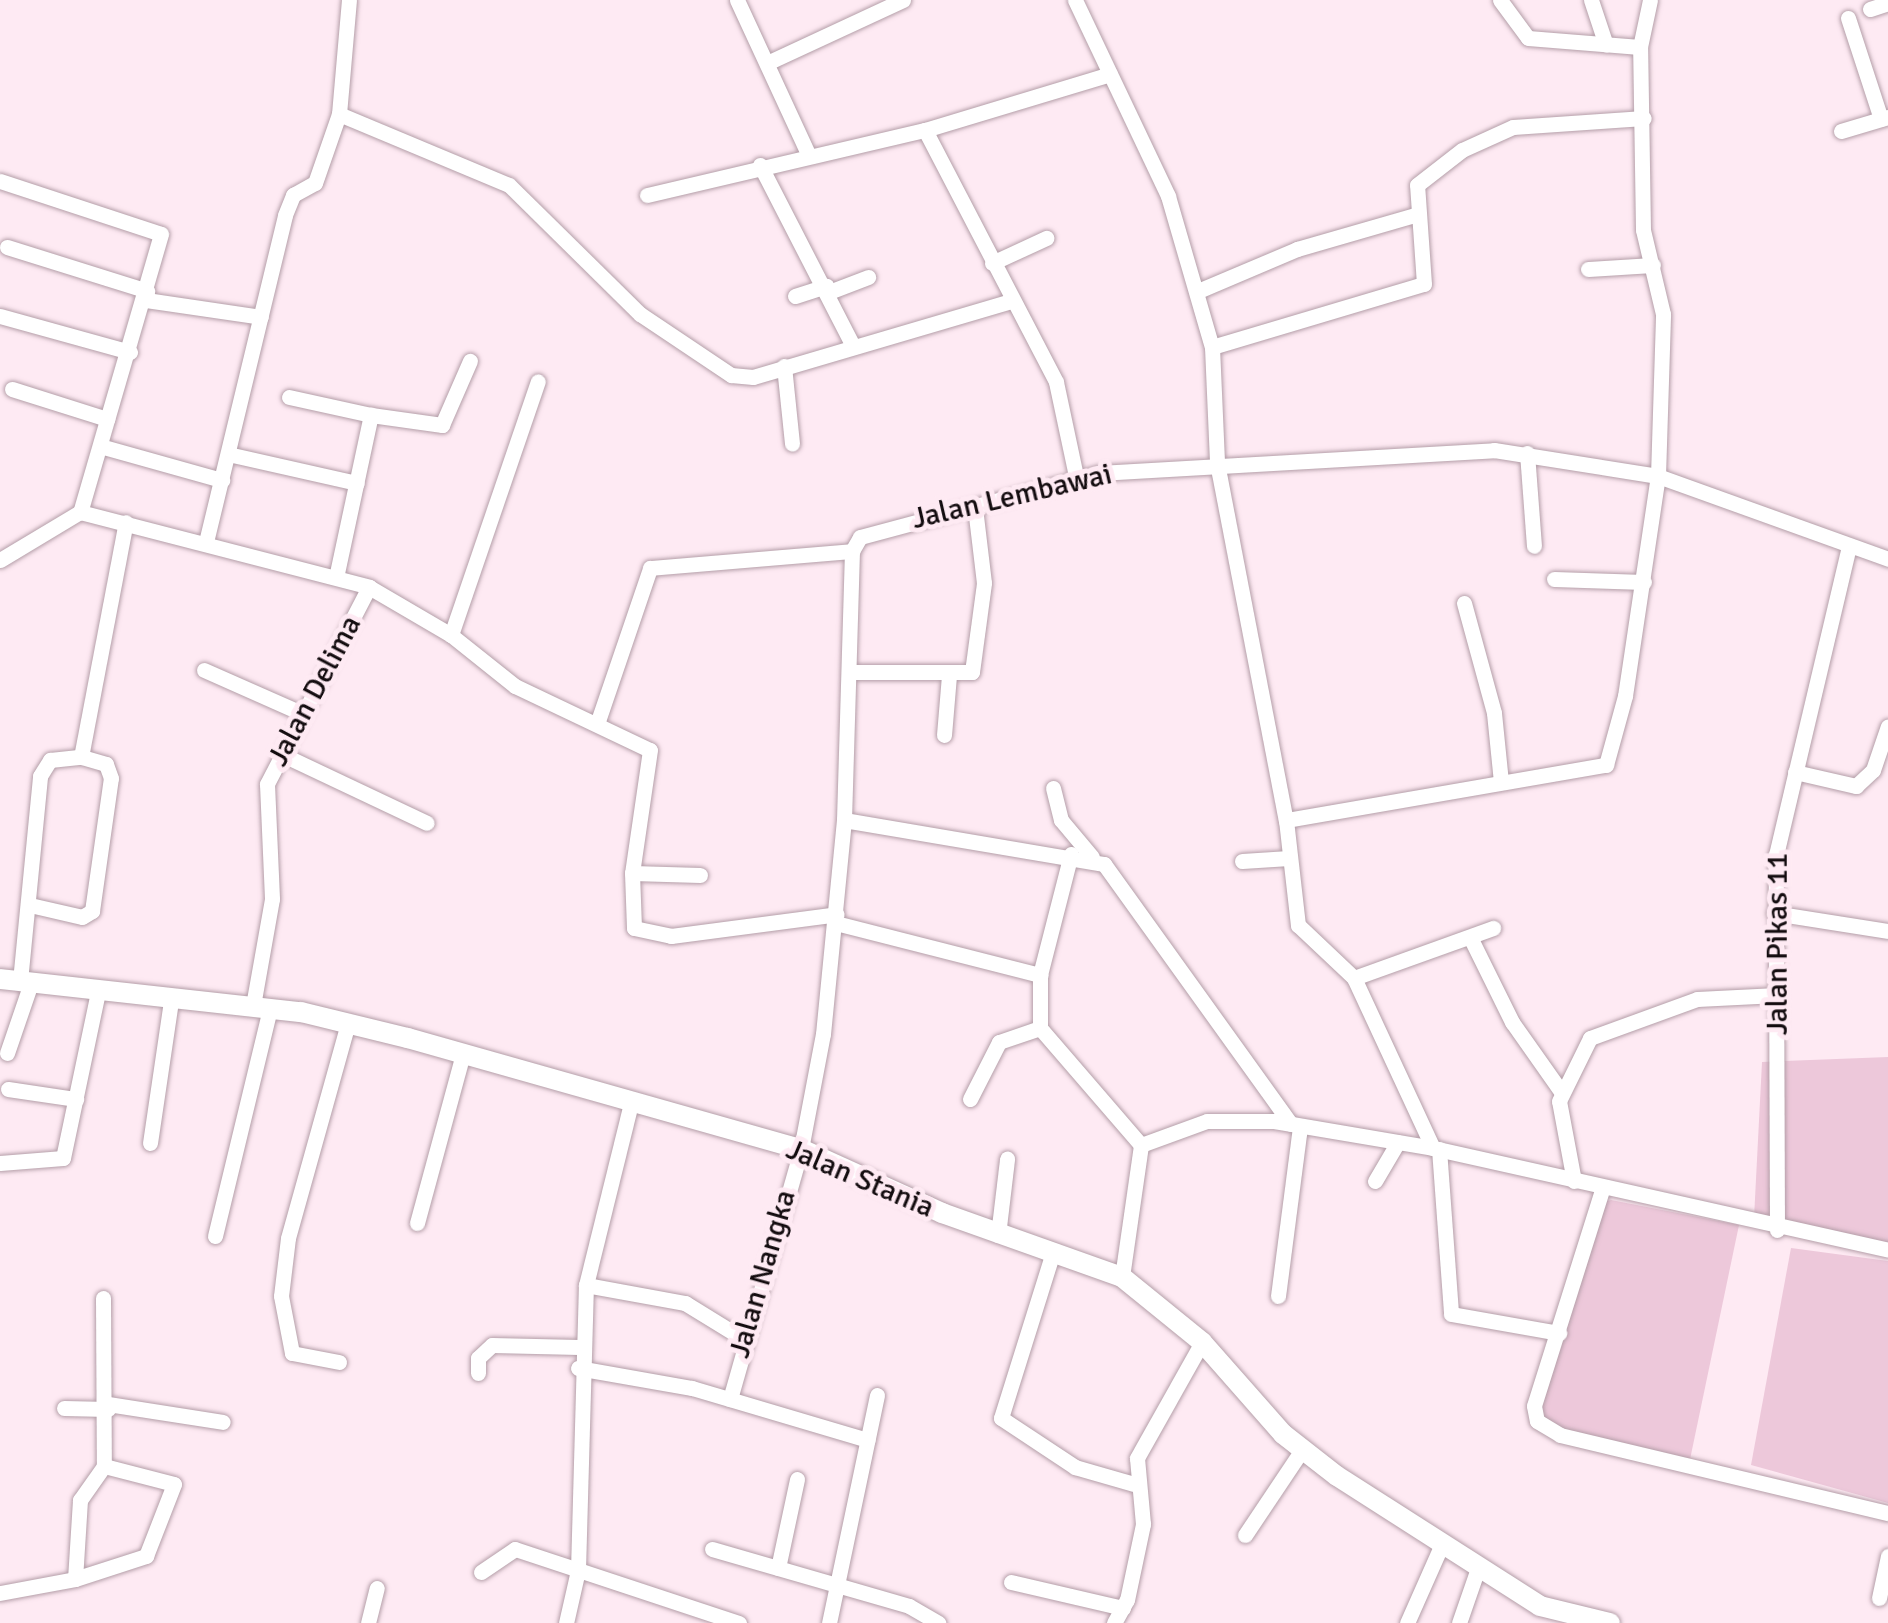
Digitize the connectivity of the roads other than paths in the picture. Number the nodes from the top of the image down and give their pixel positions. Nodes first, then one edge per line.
1 (349, 0) edge
2 (737, 0) edge
3 (903, 0) edge
4 (1076, 0) edge
5 (1500, 0) edge
6 (1591, 0) edge
7 (1650, 0) edge
8 (1888, 2) edge
9 (1870, 9) dead end
10 (1848, 18) dead end
11 (1606, 46) junction
12 (1640, 47) junction
13 (767, 63) junction
14 (1110, 74) junction
15 (339, 114) junction
16 (1644, 118) junction
17 (1884, 118) edge
18 (925, 130) junction
19 (1840, 130) dead end
20 (809, 156) junction
21 (760, 166) junction
22 (0, 180) edge
23 (647, 196) dead end
24 (1415, 215) junction
25 (1046, 238) dead end
26 (6, 247) dead end
27 (992, 263) junction
28 (1653, 265) junction
29 (1588, 269) dead end
30 (868, 277) dead end
31 (827, 289) junction
32 (1198, 290) junction
33 (146, 296) junction
34 (795, 296) dead end
35 (1011, 300) junction
36 (0, 316) edge
37 (261, 317) junction
38 (851, 342) junction
39 (1212, 347) junction
40 (130, 352) junction
41 (470, 361) dead end
42 (784, 366) junction
43 (538, 381) dead end
44 (12, 389) dead end
45 (289, 397) dead end
46 (371, 415) junction
47 (107, 419) junction
48 (792, 444) dead end
49 (100, 446) junction
50 (228, 454) junction
51 (1527, 454) junction
52 (1217, 463) junction
53 (1076, 476) junction
54 (1658, 476) junction
55 (222, 480) junction
56 (357, 483) junction
57 (975, 508) junction
58 (80, 512) junction
59 (126, 522) junction
60 (206, 542) junction
61 (1534, 546) dead end
62 (1849, 546) junction
63 (852, 551) junction
64 (1888, 558) edge
65 (0, 560) edge
66 (338, 573) junction
67 (1554, 579) dead end
68 (1644, 582) junction
69 (369, 587) junction
70 (1464, 602) dead end
71 (451, 635) junction
72 (204, 670) dead end
73 (850, 672) junction
74 (949, 675) junction
75 (301, 713) junction
76 (597, 724) junction
77 (1888, 726) edge
78 (944, 735) dead end
79 (281, 754) junction
80 (81, 756) junction
81 (1795, 772) junction
82 (1501, 782) junction
83 (1052, 788) dead end
84 (844, 820) junction
85 (1286, 820) junction
86 (428, 822) dead end
87 (1071, 854) junction
88 (1092, 857) junction
89 (1289, 858) junction
90 (1242, 861) dead end
91 (632, 872) junction
92 (700, 876) dead end
93 (30, 905) junction
94 (1774, 912) junction
95 (837, 919) junction
96 (1493, 928) dead end
97 (1888, 931) edge
98 (1472, 939) junction
99 (1040, 975) junction
100 (1354, 978) junction
101 (17, 981) edge
102 (98, 992) junction
103 (1777, 995) junction
104 (171, 1001) junction
105 (261, 1007) junction
106 (348, 1023) junction
107 (1040, 1028) junction
108 (7, 1053) dead end
109 (463, 1054) junction
110 (8, 1089) dead end
111 (1562, 1093) junction
112 (970, 1099) dead end
113 (76, 1100) junction
114 (630, 1106) junction
115 (1296, 1126) junction
116 (1398, 1142) junction
117 (150, 1143) dead end
118 (1141, 1145) junction
119 (1436, 1148) junction
120 (801, 1149) junction
121 (1007, 1159) dead end
122 (0, 1163) edge
123 (1375, 1180) dead end
124 (1574, 1181) junction
125 (1602, 1190) junction
126 (417, 1223) dead end
127 (1785, 1232) junction
128 (998, 1234) junction
129 (214, 1236) dead end
130 (1888, 1250) edge
131 (1053, 1252) junction
132 (1122, 1277) junction
133 (586, 1284) junction
134 (1278, 1296) dead end
135 (103, 1298) dead end
136 (1559, 1333) junction
137 (742, 1338) junction
138 (1202, 1342) junction
139 (579, 1347) junction
140 (339, 1362) dead end
141 (578, 1368) junction
142 (478, 1372) dead end
143 (877, 1395) dead end
144 (730, 1400) junction
145 (108, 1407) junction
146 (64, 1408) dead end
147 (223, 1422) dead end
148 (867, 1440) junction
149 (1302, 1450) junction
150 (104, 1466) junction
151 (797, 1479) dead end
152 (1134, 1484) junction
153 (1888, 1512) edge
154 (1245, 1535) dead end
155 (1442, 1544) junction
156 (712, 1550) dead end
157 (1888, 1556) edge
158 (778, 1568) junction
159 (1478, 1568) junction
160 (578, 1570) junction
161 (481, 1572) dead end
162 (75, 1579) junction
163 (1011, 1582) dead end
164 (839, 1584) junction
165 (376, 1588) dead end
166 (0, 1593) edge
167 (1879, 1598) dead end
168 (1123, 1608) junction
169 (368, 1623) edge
170 (566, 1623) edge
171 (739, 1623) edge
172 (829, 1623) edge
173 (938, 1623) edge
174 (1114, 1623) edge
175 (1407, 1623) edge
176 (1458, 1623) edge
177 (1610, 1623) edge

1 - 15 street
2 - 13 street
3 - 13 street
4 - 14 street
5 - 11 street
6 - 11 street
7 - 12 street
8 - 9 street
10 - 17 street
11 - 12 street
12 - 16 street
13 - 20 street
14 - 18 street
14 - 32 street
15 - 37 street
15 - 42 street
16 - 24 street
16 - 28 street
17 - 19 street
18 - 20 street
18 - 27 street
20 - 21 street
21 - 23 street
21 - 31 street
22 - 33 street
24 - 32 street
24 - 39 street
25 - 27 street
26 - 33 street
27 - 35 street
28 - 29 street
28 - 54 street
30 - 31 street
31 - 34 street
31 - 38 street
32 - 39 street
33 - 37 street
33 - 40 street
35 - 38 street
35 - 53 street
36 - 40 street
37 - 50 street
38 - 42 street
39 - 52 street
40 - 47 street
41 - 46 street
42 - 48 street
43 - 71 street
44 - 47 street
45 - 46 street
46 - 56 street
47 - 49 street
49 - 55 street
49 - 58 street
50 - 55 street
50 - 56 street
51 - 52 street, Jalan Lembawai
51 - 54 street, Jalan Lembawai
51 - 61 street
52 - 53 street, Jalan Lembawai
52 - 85 street
53 - 57 street, Jalan Lembawai
54 - 62 street, Jalan Lembawai
54 - 68 street
55 - 60 street
56 - 66 street
57 - 63 street, Jalan Lembawai
57 - 74 street
58 - 59 street, Jalan Delima
58 - 65 street
59 - 60 street, Jalan Delima
59 - 80 street
60 - 66 street, Jalan Delima
62 - 64 street, Jalan Lembawai
62 - 81 street, Jalan Pikas 11
63 - 73 street
63 - 76 street
66 - 69 street, Jalan Delima
67 - 68 street
68 - 82 street
69 - 71 street
69 - 75 street, Jalan Delima
70 - 82 street
71 - 76 street
72 - 75 street
73 - 74 street
73 - 84 street
74 - 78 street
75 - 79 street, Jalan Delima
76 - 91 street
77 - 81 street
79 - 86 street
79 - 105 street, Jalan Delima
80 - 93 street
80 - 93 street
81 - 94 street, Jalan Pikas 11
82 - 85 street
83 - 88 street
84 - 87 street
84 - 95 street
85 - 89 street
87 - 88 street
87 - 99 street
88 - 115 street
89 - 90 street
89 - 100 street
91 - 92 street
91 - 95 street
93 - 101 street
94 - 97 street
94 - 103 street, Jalan Pikas 11
95 - 99 street
95 - 120 street
96 - 98 street
98 - 100 street
98 - 111 street
99 - 107 street
100 - 119 street
101 - 102 street, Jalan Stania
101 - 108 street
102 - 104 street, Jalan Stania
102 - 113 street
103 - 111 street
103 - 127 street, Jalan Pikas 11
104 - 105 street, Jalan Stania
104 - 117 street
105 - 106 street, Jalan Stania
105 - 129 street, Jalan Delima
106 - 109 street, Jalan Stania
106 - 140 street
107 - 112 street
107 - 118 street
109 - 114 street, Jalan Stania
109 - 126 street
110 - 113 street
111 - 124 street
113 - 122 street
114 - 120 street, Jalan Stania
114 - 133 street
115 - 116 street
115 - 118 street
115 - 134 street
116 - 119 street
116 - 123 street
118 - 132 street
119 - 124 street
119 - 136 street
120 - 128 street, Jalan Stania
120 - 137 street, Jalan Nangka
121 - 128 street
124 - 125 street
125 - 127 street
125 - 136 street
127 - 130 street
128 - 131 street, Jalan Stania
131 - 132 street, Jalan Stania
131 - 152 street
132 - 138 street, Jalan Stania
133 - 137 street
133 - 139 street
135 - 145 street
136 - 153 street
137 - 144 street, Jalan Nangka
138 - 149 street, Jalan Stania
138 - 152 street
139 - 141 street
139 - 142 street
141 - 144 street
141 - 160 street
143 - 148 street
144 - 148 street
145 - 146 street
145 - 147 street
145 - 150 street
148 - 164 street
149 - 154 street
149 - 155 street, Jalan Stania
150 - 162 street
150 - 162 street
151 - 158 street
152 - 168 street
155 - 159 street, Jalan Stania
155 - 175 street
156 - 158 street
157 - 167 street
158 - 164 street
159 - 176 street
159 - 177 street, Jalan Stania
160 - 161 street
160 - 170 street
160 - 171 street
162 - 166 street
163 - 168 street
164 - 172 street
164 - 173 street
165 - 169 street
168 - 174 street

